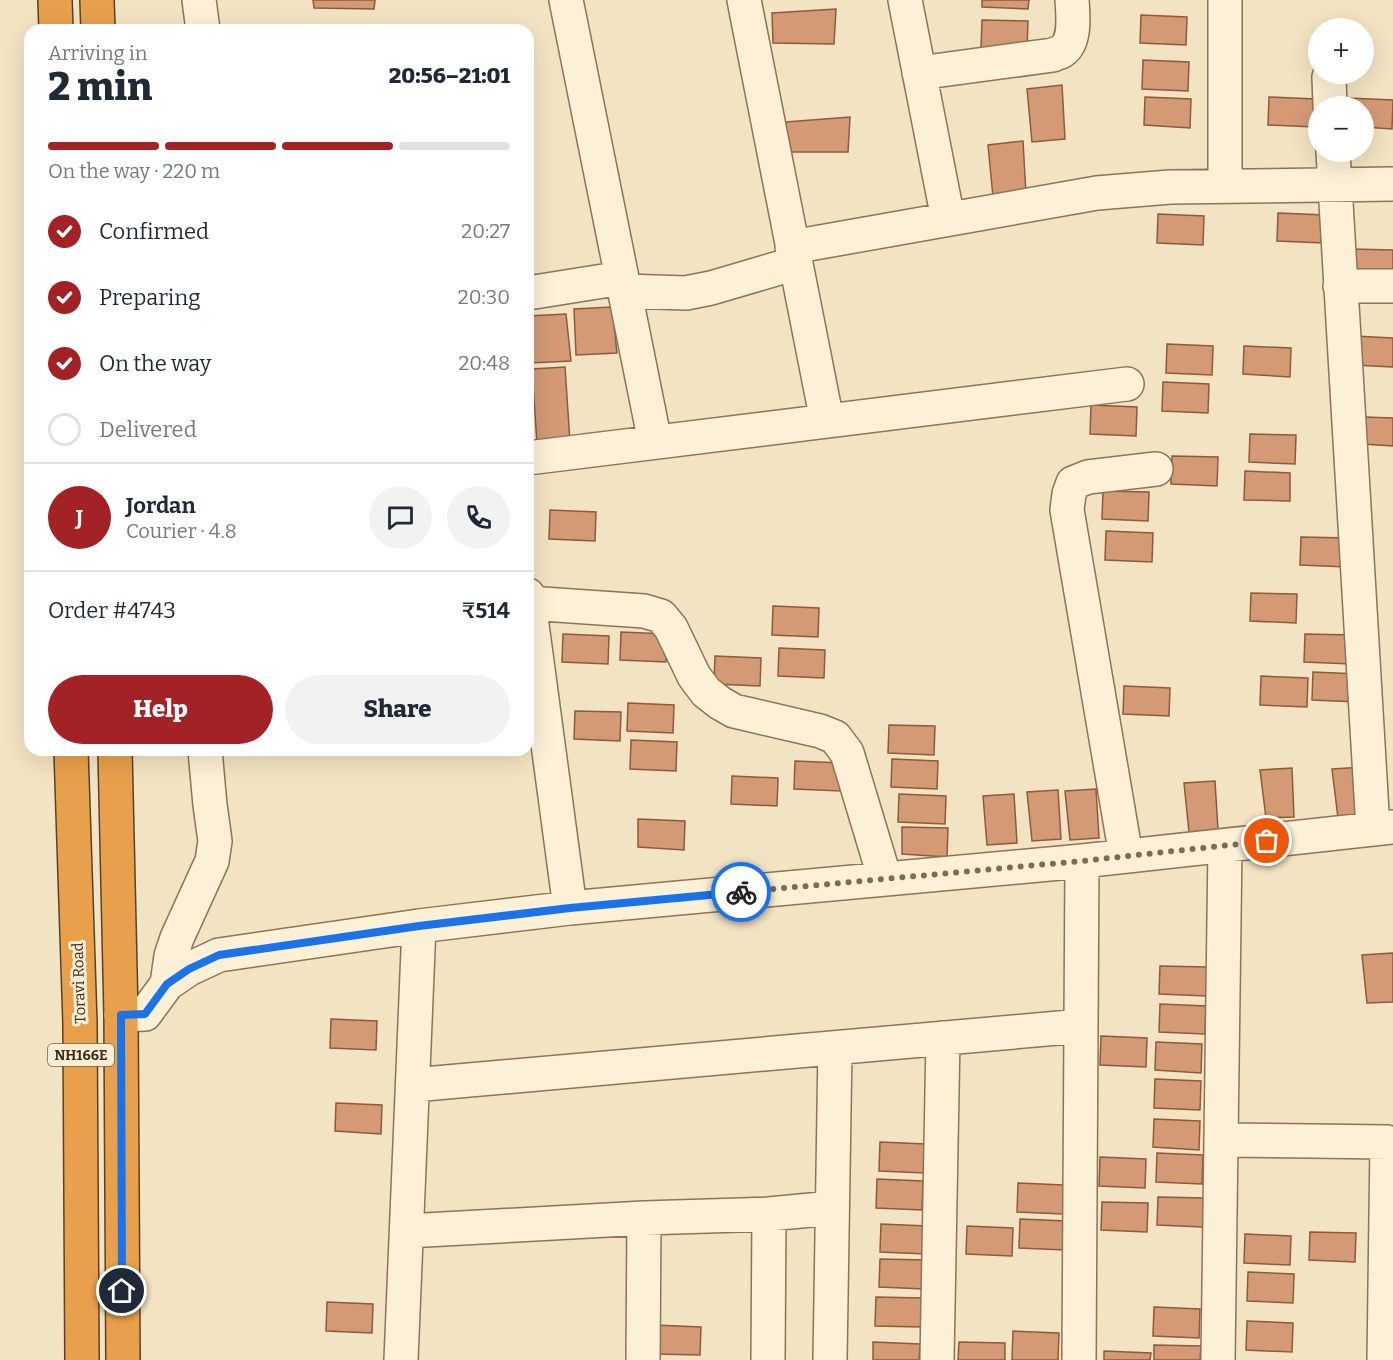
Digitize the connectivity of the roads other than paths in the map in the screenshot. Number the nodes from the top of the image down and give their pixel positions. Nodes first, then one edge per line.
1 (55, 0) edge
2 (97, 0) edge
3 (199, 0) edge
4 (566, 0) edge
5 (744, 0) edge
6 (904, 0) edge
7 (1072, 0) edge
8 (1225, 0) edge
9 (56, 24) edge
10 (98, 24) edge
11 (202, 24) edge
12 (919, 73) junction
13 (1334, 162) edge
14 (1393, 184) edge
15 (1225, 186) junction
16 (1335, 186) junction
17 (948, 219) junction
18 (794, 255) junction
19 (624, 284) junction
20 (1340, 286) junction
21 (1393, 286) edge
22 (534, 292) edge
23 (1128, 384) dead end
24 (827, 421) junction
25 (655, 442) junction
26 (534, 457) edge
27 (1156, 469) dead end
28 (534, 601) edge
29 (534, 644) edge
30 (1380, 747) edge
31 (71, 756) edge
32 (115, 756) edge
33 (200, 756) edge
34 (1383, 828) edge
35 (1224, 846) junction
36 (1126, 856) junction
37 (1082, 861) junction
38 (885, 879) junction
39 (570, 908) junction
40 (419, 926) junction
41 (167, 984) junction
42 (121, 1015) junction
43 (1081, 1026) junction
44 (943, 1038) junction
45 (835, 1048) junction
46 (413, 1085) junction
47 (1221, 1140) junction
48 (1390, 1142) edge
49 (832, 1208) junction
50 (769, 1214) junction
51 (644, 1218) junction
52 (407, 1231) junction
53 (82, 1360) edge
54 (123, 1360) edge
55 (401, 1360) edge
56 (642, 1360) edge
57 (768, 1360) edge
58 (830, 1360) edge
59 (937, 1360) edge
60 (1079, 1360) edge
61 (1218, 1360) edge
62 (1384, 1360) edge

1 - 9 highway
2 - 10 highway
3 - 11 street
4 - 19 street
5 - 18 street
6 - 12 street
7 - 12 street
8 - 15 street
12 - 17 street
13 - 16 street
14 - 16 street
15 - 16 street
15 - 17 street
16 - 20 street
17 - 18 street
18 - 19 street
18 - 24 street
19 - 22 street
19 - 25 street
20 - 21 street
20 - 30 street
23 - 24 street
24 - 25 street
25 - 26 street
27 - 36 street
28 - 38 street
29 - 39 street
30 - 34 street
31 - 53 highway, Toravi Road / NH166E
32 - 42 highway, NH166E
33 - 41 street
34 - 35 street
35 - 36 street
35 - 47 street
36 - 37 street
37 - 38 street
37 - 43 street
38 - 39 street
39 - 40 street
40 - 41 street
40 - 46 street
41 - 42 street
42 - 54 highway, NH166E
43 - 44 street
43 - 60 street
44 - 45 street
44 - 59 street
45 - 46 street
45 - 49 street
46 - 52 street
47 - 48 street
47 - 61 street
48 - 62 street
49 - 50 street
49 - 58 street
50 - 51 street
50 - 57 street
51 - 52 street
51 - 56 street
52 - 55 street

